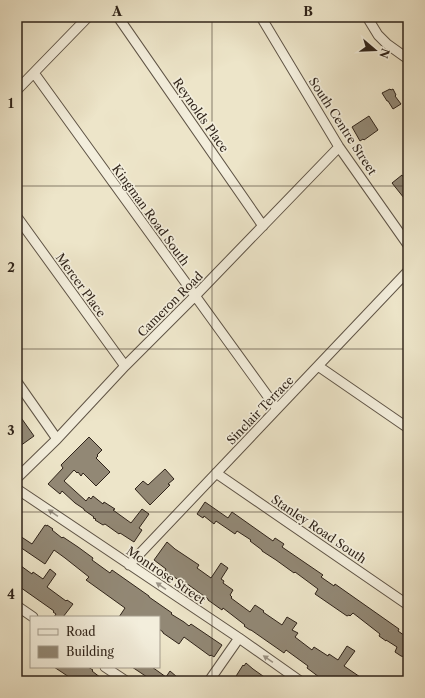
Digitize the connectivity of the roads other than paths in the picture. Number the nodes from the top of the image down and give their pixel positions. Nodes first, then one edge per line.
1 (88, 17) edge
2 (118, 17) edge
3 (261, 17) edge
4 (367, 17) edge
5 (408, 59) edge
6 (34, 73) junction
7 (17, 90) edge
8 (340, 147) junction
9 (17, 217) edge
10 (263, 226) junction
11 (408, 245) edge
12 (408, 271) edge
13 (195, 296) junction
14 (125, 366) junction
15 (318, 366) junction
16 (17, 382) edge
17 (277, 409) junction
18 (408, 428) edge
19 (57, 439) junction
20 (216, 473) junction
21 (17, 478) edge
22 (17, 489) edge
23 (129, 565) junction
24 (408, 605) edge
25 (17, 606) edge
26 (32, 616) edge
27 (239, 638) junction
28 (106, 668) edge
29 (126, 681) edge
30 (209, 681) edge
31 (300, 681) edge

1 - 6 street
2 - 10 street, Reynolds Place
3 - 8 street, South Centre Street
4 - 5 street
6 - 7 street
6 - 13 street, Kingman Road South
8 - 10 street, Cameron Road
8 - 11 street, South Centre Street
9 - 14 street, Mercer Place
10 - 13 street, Cameron Road
12 - 15 street, Sinclair Terrace
13 - 14 street, Cameron Road
13 - 17 street, Kingman Road South
14 - 19 street, Cameron Road
15 - 17 street, Sinclair Terrace
15 - 18 street
16 - 19 street
17 - 20 street, Sinclair Terrace
19 - 21 street, Cameron Road
20 - 23 street, Sinclair Terrace
20 - 24 street, Stanley Road South
23 -> 22 street, Montrose Street
27 -> 23 street, Montrose Street
25 - 26 street
27 - 30 street
31 -> 27 street, Montrose Street
28 - 29 street

